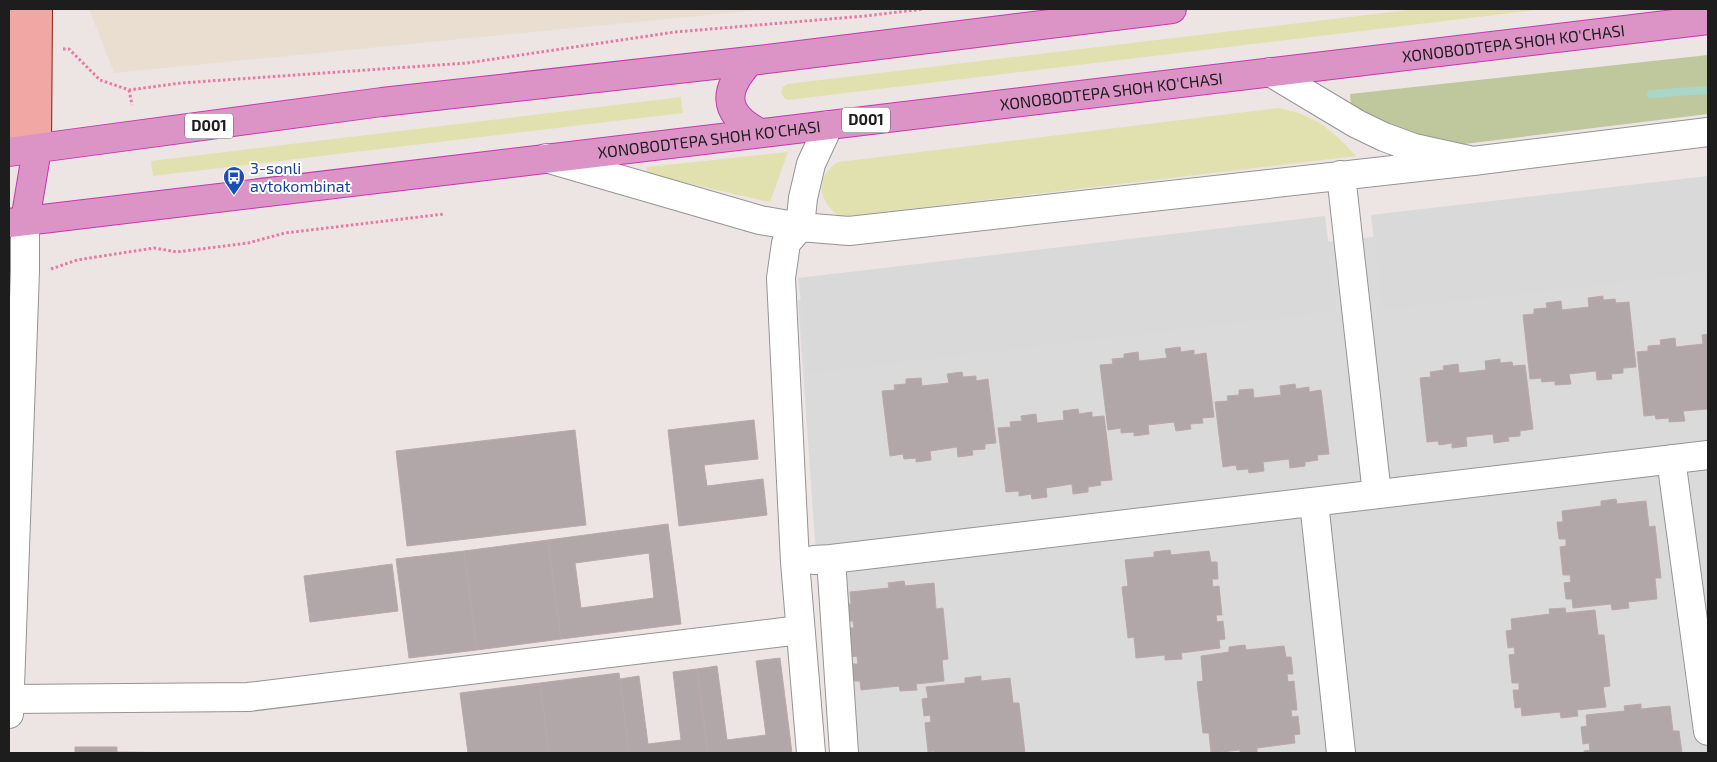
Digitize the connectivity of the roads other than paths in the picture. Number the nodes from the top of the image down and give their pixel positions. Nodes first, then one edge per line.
1 (13, 9) edge
2 (38, 9) edge
3 (1172, 9) edge
4 (1708, 20) edge
5 (750, 60) junction
6 (1270, 72) junction
7 (829, 125) junction
8 (758, 132) junction
9 (1708, 132) edge
10 (19, 151) edge
11 (546, 158) junction
12 (1473, 160) junction
13 (1341, 175) junction
14 (17, 222) edge
15 (800, 227) junction
16 (1708, 455) edge
17 (1672, 459) junction
18 (1377, 494) junction
19 (1314, 502) junction
20 (831, 559) junction
21 (795, 562) junction
22 (800, 630) junction
23 (9, 666) edge
24 (9, 699) edge
25 (9, 714) edge
26 (1708, 732) edge
27 (811, 753) edge
28 (844, 753) edge
29 (1341, 753) edge

1 - 10 main road
2 - 10 main road
3 - 5 highway, D001
4 - 6 highway, XONOBODTEPA SHOH KO'CHASI / D001
5 - 8 highway
5 - 10 highway, D001
6 - 7 highway, XONOBODTEPA SHOH KO'CHASI / D001
6 - 12 street
7 - 8 highway, XONOBODTEPA SHOH KO'CHASI / D001
7 - 15 street
8 - 11 highway, XONOBODTEPA SHOH KO'CHASI / D001
9 - 12 street
10 - 14 highway
11 - 14 highway, XONOBODTEPA SHOH KO'CHASI / D001
11 - 15 street
12 - 13 street
13 - 15 street
13 - 18 street
14 - 23 street
15 - 21 street
16 - 17 street
17 - 18 street
17 - 26 street
18 - 19 street
19 - 20 street
19 - 29 street
20 - 21 street
20 - 28 street
21 - 22 street
22 - 24 street
22 - 27 street
23 - 24 street
24 - 25 street

